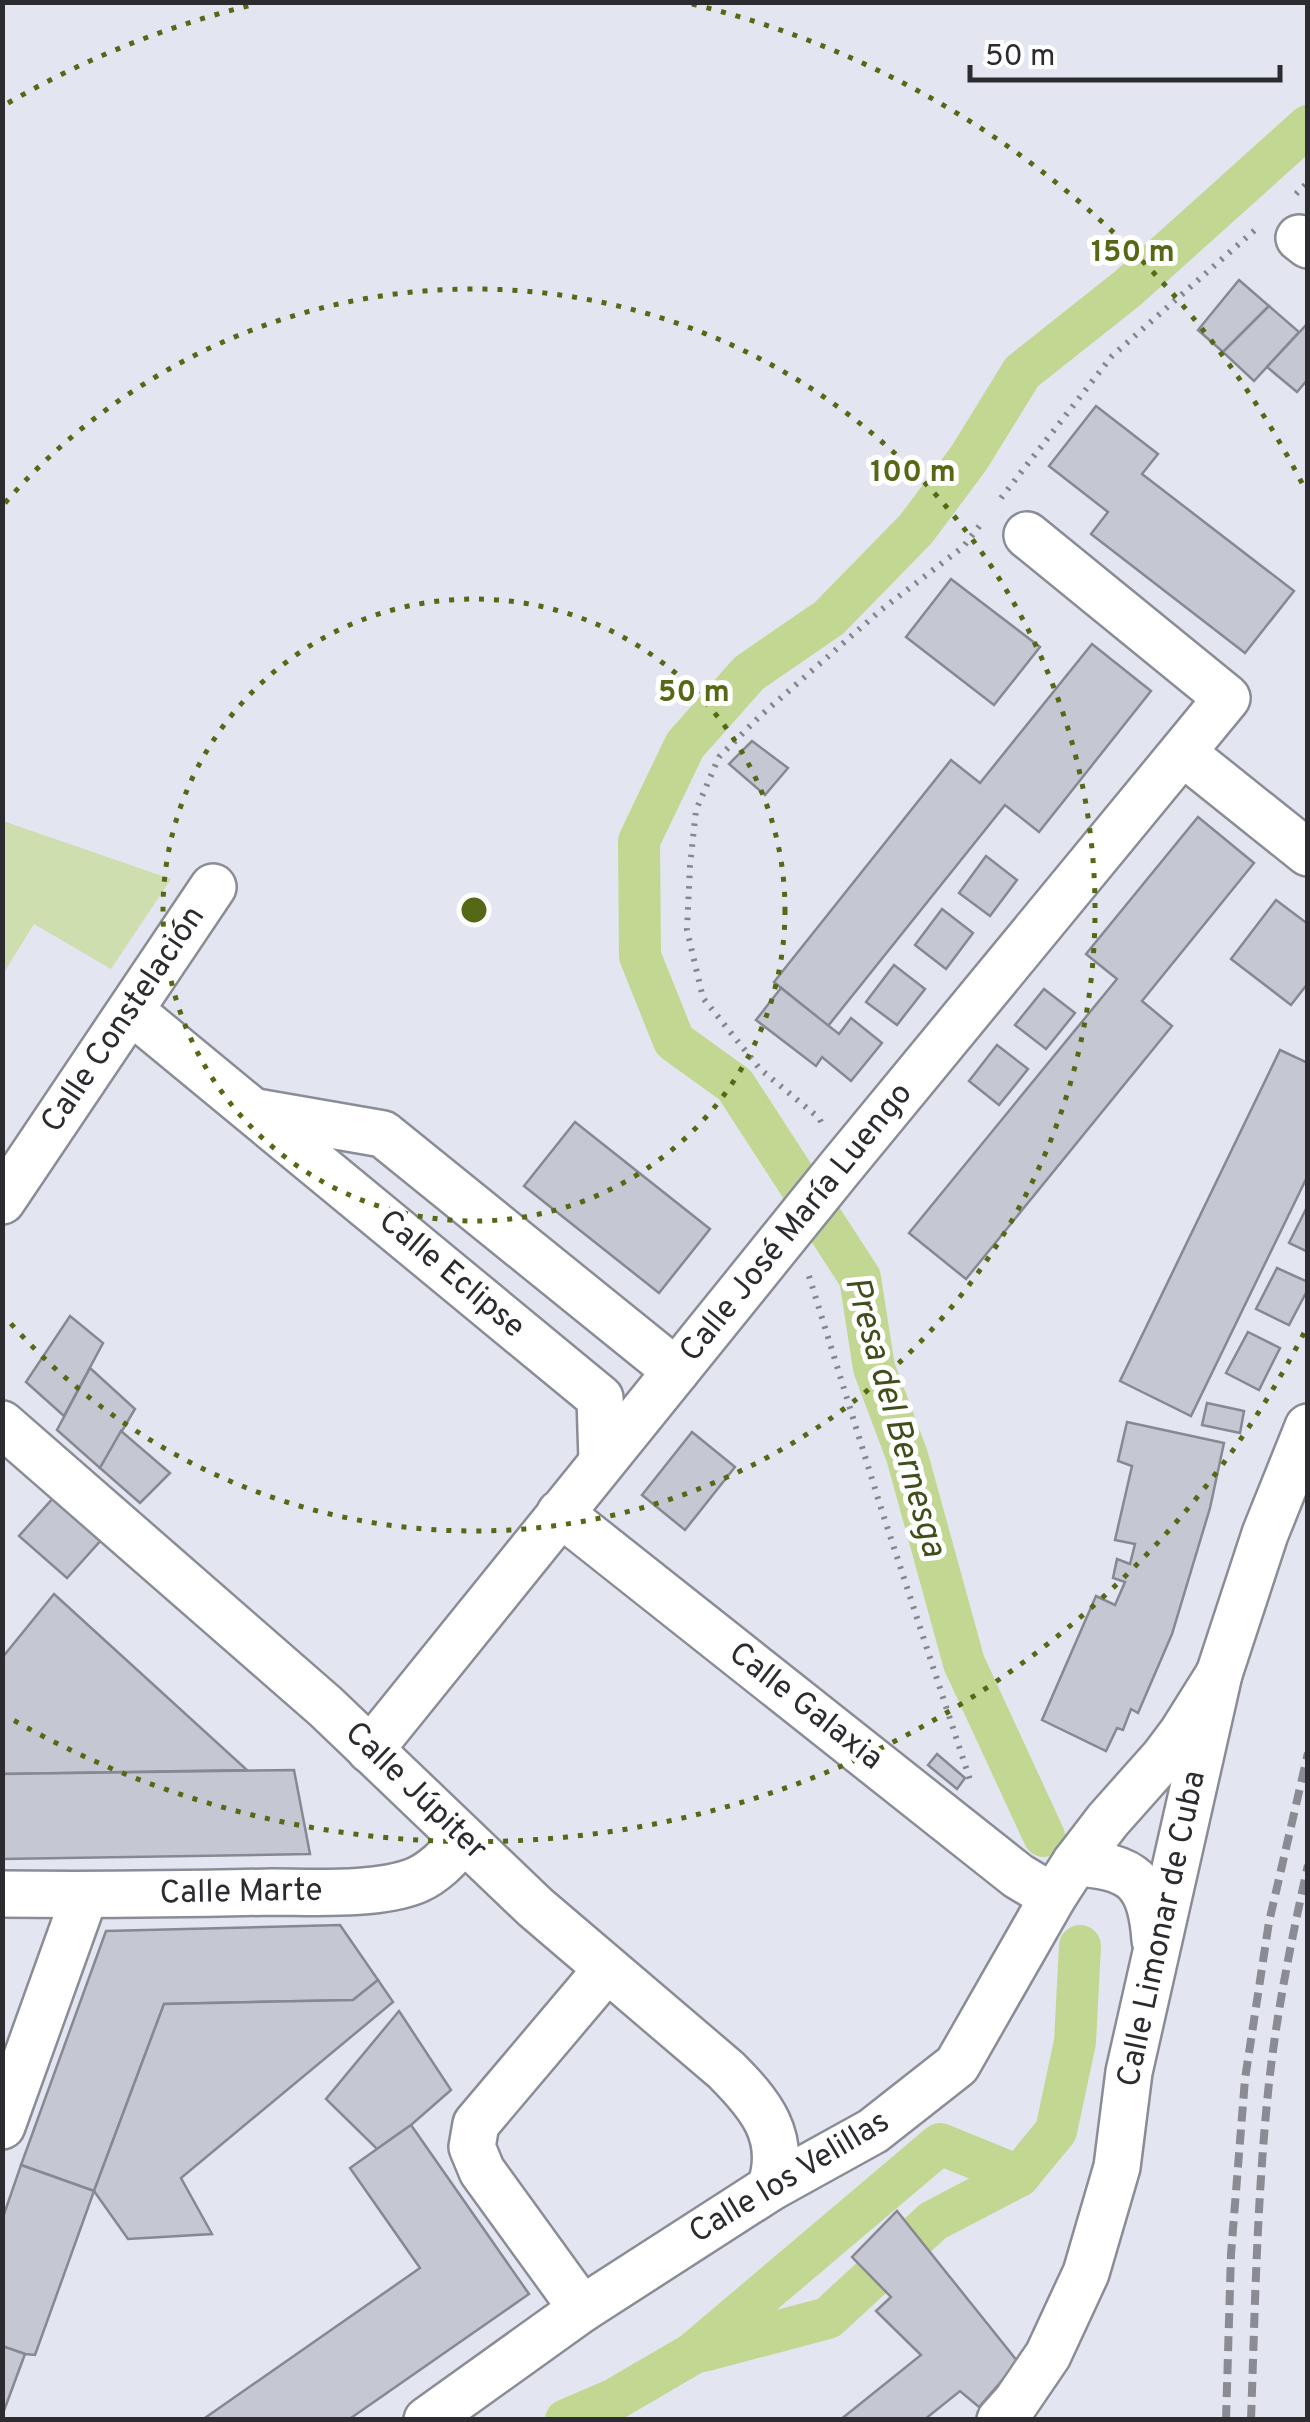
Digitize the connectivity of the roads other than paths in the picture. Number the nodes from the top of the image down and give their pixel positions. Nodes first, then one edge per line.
1 (1012, 519) road end
2 (1183, 753) junction
3 (1308, 853) edge
4 (212, 888) dead end
5 (131, 1011) junction
6 (254, 1112) junction
7 (2, 1201) edge
8 (676, 1371) junction
9 (2, 1424) edge
10 (1308, 1428) edge
11 (602, 1462) junction
12 (560, 1513) junction
13 (1219, 1674) junction
14 (370, 1750) junction
15 (464, 1840) junction
16 (1064, 1880) junction
17 (2, 1894) edge
18 (85, 1895) junction
19 (1156, 1946) junction
20 (607, 1968) junction
21 (2, 2126) edge
22 (770, 2188) junction
23 (582, 2310) junction
24 (427, 2420) edge
25 (1000, 2420) edge

1 - 2 street, Calle José María Luengo
2 - 3 street
2 - 8 street, Calle José María Luengo
4 - 5 street, Calle Constelación
5 - 6 street, Calle Eclipse
5 - 7 street, Calle Constelación
6 - 8 street, Calle Eclipse
6 - 11 street, Calle Eclipse
8 - 11 street, Calle José María Luengo
9 - 14 street, Calle Júpiter
10 - 13 street, Calle Limonar de Cuba
11 - 12 street, Calle José María Luengo
12 - 14 street, Calle José María Luengo
12 - 16 street, Calle Galaxia
13 - 16 street, Calle los Velillas
13 - 19 street, Calle Limonar de Cuba
14 - 15 street, Calle Júpiter
15 - 18 street, Calle Marte
15 - 20 street, Calle Júpiter
16 - 19 street
16 - 22 street, Calle los Velillas
17 - 18 street, Calle Marte
18 - 21 street
19 - 25 street, Calle Limonar de Cuba
20 - 22 street, Calle Júpiter
20 - 23 street
22 - 23 street, Calle los Velillas
23 - 24 street, Calle los Velillas

